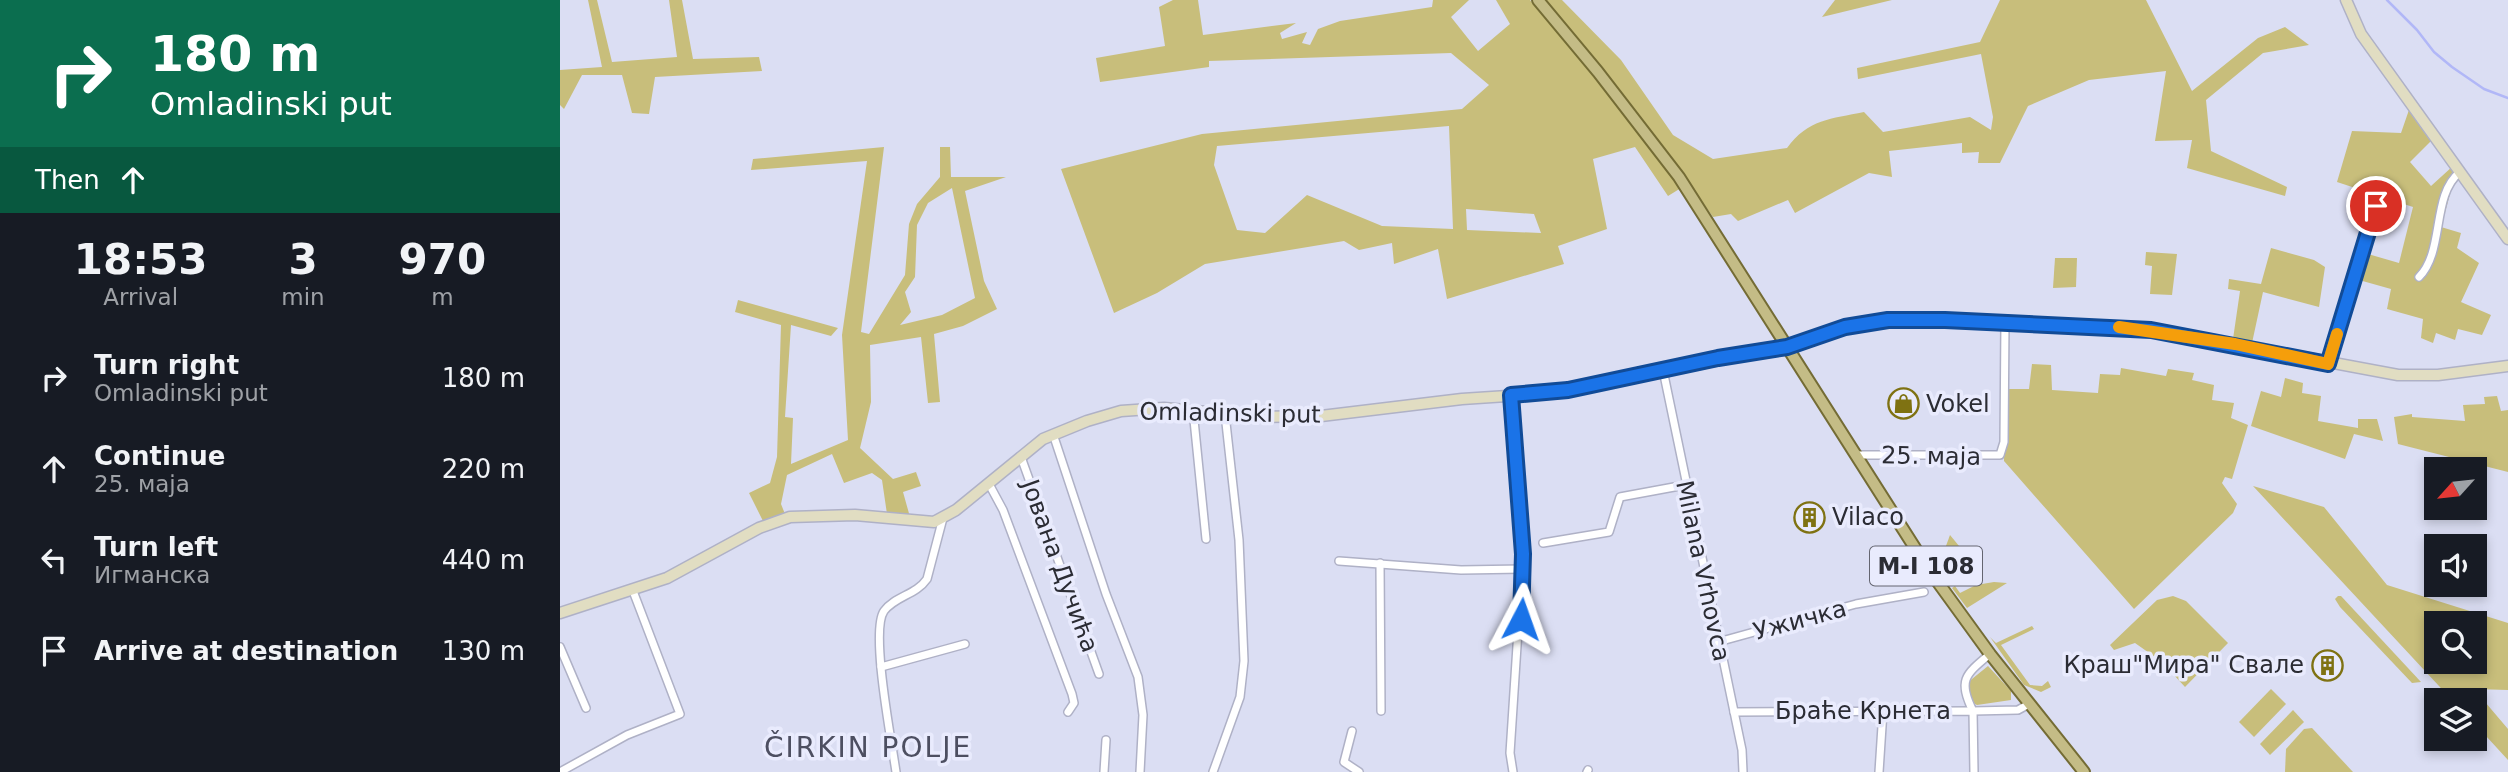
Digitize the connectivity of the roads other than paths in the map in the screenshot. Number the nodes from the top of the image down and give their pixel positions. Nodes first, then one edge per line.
1 (1538, 0) edge
2 (2346, 0) edge
3 (2460, 172) junction
4 (2376, 206) dead end
5 (2508, 239) edge
6 (2418, 277) dead end
7 (2005, 322) junction
8 (1787, 347) junction
9 (2328, 364) junction
10 (2508, 366) edge
11 (1662, 370) junction
12 (1511, 395) junction
13 (1193, 410) junction
14 (1225, 414) junction
15 (1053, 434) junction
16 (1854, 455) junction
17 (1021, 457) junction
18 (989, 484) junction
19 (1685, 485) junction
20 (943, 518) junction
21 (1206, 539) dead end
22 (1543, 543) dead end
23 (1339, 561) dead end
24 (1380, 563) junction
25 (1523, 569) junction
26 (634, 591) junction
27 (1923, 592) dead end
28 (560, 613) edge
29 (1718, 642) junction
30 (965, 644) dead end
31 (560, 647) edge
32 (1990, 654) junction
33 (881, 667) junction
34 (1099, 674) dead end
35 (2029, 704) junction
36 (586, 708) dead end
37 (1381, 711) dead end
38 (1883, 711) junction
39 (1973, 711) junction
40 (1068, 712) dead end
41 (1734, 712) junction
42 (1352, 731) dead end
43 (1106, 740) dead end
44 (560, 772) edge
45 (896, 772) edge
46 (1104, 772) edge
47 (1140, 772) edge
48 (1213, 772) edge
49 (1359, 772) edge
50 (1513, 772) edge
51 (1743, 772) edge
52 (1879, 772) edge
53 (1974, 772) edge
54 (2084, 772) edge

1 - 8 main road, M-I 108
2 - 3 street
3 - 5 street
3 - 6 street
4 - 9 street
7 - 8 street
7 - 9 street
7 - 16 street, 25. маја
8 - 11 street, Omladinski put
8 - 16 main road, M-I 108
9 - 10 street
11 - 12 street, Omladinski put
11 - 19 street, Milana Vrhovca
12 - 14 street, Omladinski put
12 - 25 street
13 - 14 street, Omladinski put
13 - 15 street, Omladinski put
13 - 21 street
14 - 48 street
15 - 17 street, Omladinski put
15 - 47 street
16 - 32 main road, M-I 108
17 - 18 street, Omladinski put
17 - 34 street, Јована Дучића
18 - 20 street, Omladinski put
18 - 40 street
19 - 22 street
19 - 29 street, Milana Vrhovca
20 - 26 street
20 - 33 street
23 - 24 street
24 - 25 street
24 - 37 street
25 - 50 street
26 - 28 street
26 - 44 street
27 - 29 street, Ужичка
29 - 41 street, Milana Vrhovca
30 - 33 street
31 - 36 street
32 - 35 main road, M-I 108
32 - 39 street
33 - 45 street
35 - 39 street
35 - 54 main road, M-I 108
38 - 39 street, Браће Крнета
38 - 41 street, Браће Крнета
38 - 52 street
39 - 53 street, Браће Крнета
41 - 51 street, Milana Vrhovca
42 - 49 street
43 - 46 street

